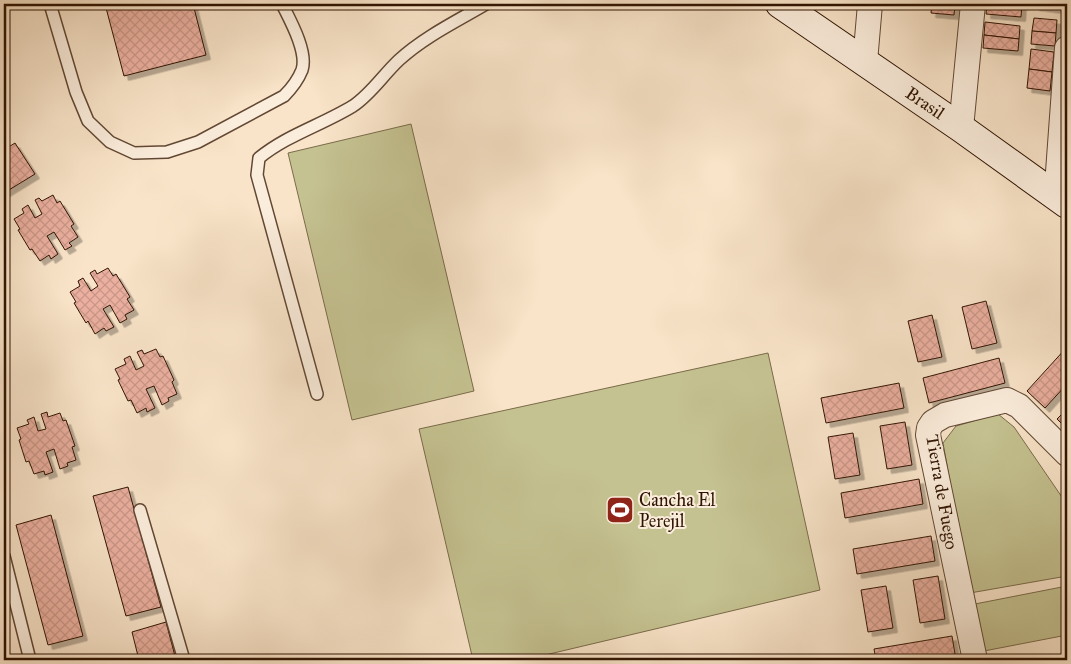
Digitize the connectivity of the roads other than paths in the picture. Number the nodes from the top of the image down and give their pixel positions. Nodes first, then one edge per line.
1 (50, 4) edge
2 (282, 4) edge
3 (486, 4) edge
4 (780, 4) edge
5 (870, 4) edge
6 (973, 4) edge
7 (1067, 48) edge
8 (866, 62) junction
9 (961, 128) junction
10 (1063, 201) edge
11 (316, 394) dead end
12 (1067, 454) edge
13 (140, 510) dead end
14 (4, 556) edge
15 (30, 660) edge
16 (184, 660) edge
17 (975, 660) edge

1 - 2 lane
3 - 11 lane
4 - 8 main road, Brasil
5 - 8 street
6 - 9 street
7 - 10 street
8 - 9 main road, Brasil
9 - 10 main road, Brasil
12 - 17 street, Tierra de Fuego
13 - 16 lane
14 - 15 lane

